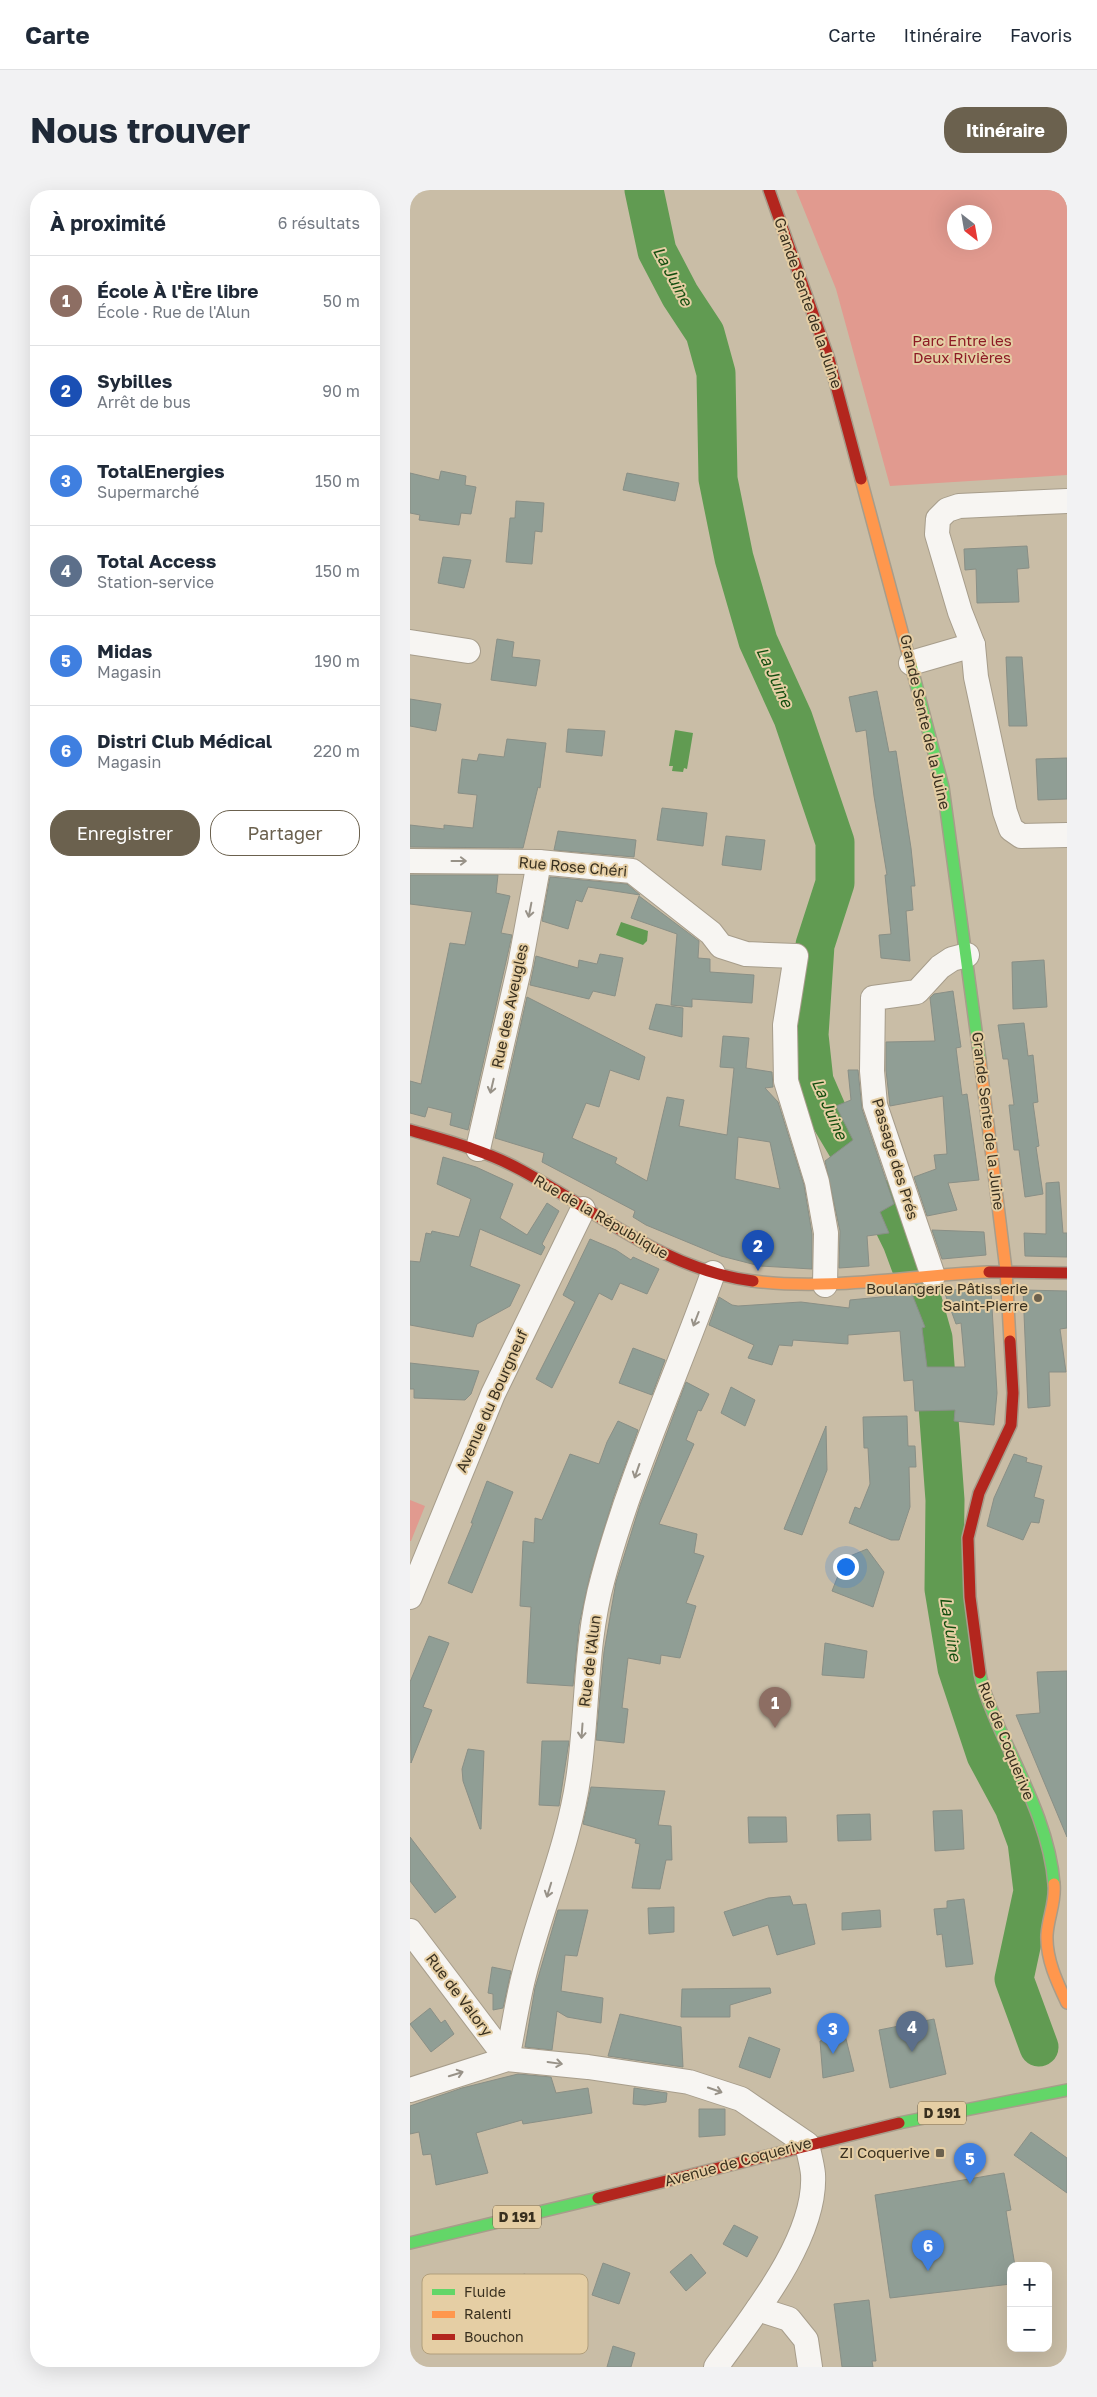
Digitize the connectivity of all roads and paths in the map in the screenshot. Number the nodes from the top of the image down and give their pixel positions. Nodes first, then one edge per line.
1 (769, 190) edge
2 (1067, 501) edge
3 (410, 642) edge
4 (973, 645) junction
5 (468, 651) dead end
6 (911, 663) junction
7 (1067, 835) edge
8 (410, 861) edge
9 (539, 862) junction
10 (967, 955) junction
11 (410, 1130) edge
12 (478, 1149) junction
13 (583, 1209) junction
14 (1006, 1270) junction
15 (713, 1273) junction
16 (1067, 1273) edge
17 (933, 1276) junction
18 (825, 1285) junction
19 (410, 1597) edge
20 (410, 1931) edge
21 (1067, 2003) edge
22 (507, 2059) junction
23 (410, 2090) edge
24 (1067, 2090) edge
25 (807, 2144) junction
26 (410, 2243) edge
27 (758, 2309) junction
28 (716, 2367) edge
29 (810, 2367) edge

1 - 6 street, Grande Sente de la Juine
2 - 4 street
3 - 5 street
4 - 6 street
4 - 7 street
6 - 10 street, Grande Sente de la Juine
8 -> 9 street, Rue Rose Chéri
9 -> 12 street, Rue des Aveugles
9 - 18 street, Rue Rose Chéri
10 - 14 street, Grande Sente de la Juine
10 - 17 street, Passage des Prés
11 - 12 street, Rue de la République
12 - 13 street, Rue de la République
13 - 15 street, Rue de la République
13 - 19 street, Avenue du Bourgneuf
14 - 16 street, Rue de la République
14 - 17 street, Rue de la République
14 - 21 street, Rue de Coquerive
15 - 18 street, Rue de la République
15 -> 22 street, Rue de l'Alun
17 - 18 street, Rue de la République
20 - 22 street, Rue de Valory
23 -> 22 street
22 -> 25 street
24 - 25 street, Avenue de Coquerive / D 191
25 - 26 street, Avenue de Coquerive / D 191
25 - 27 street
27 - 28 street
27 - 29 street

